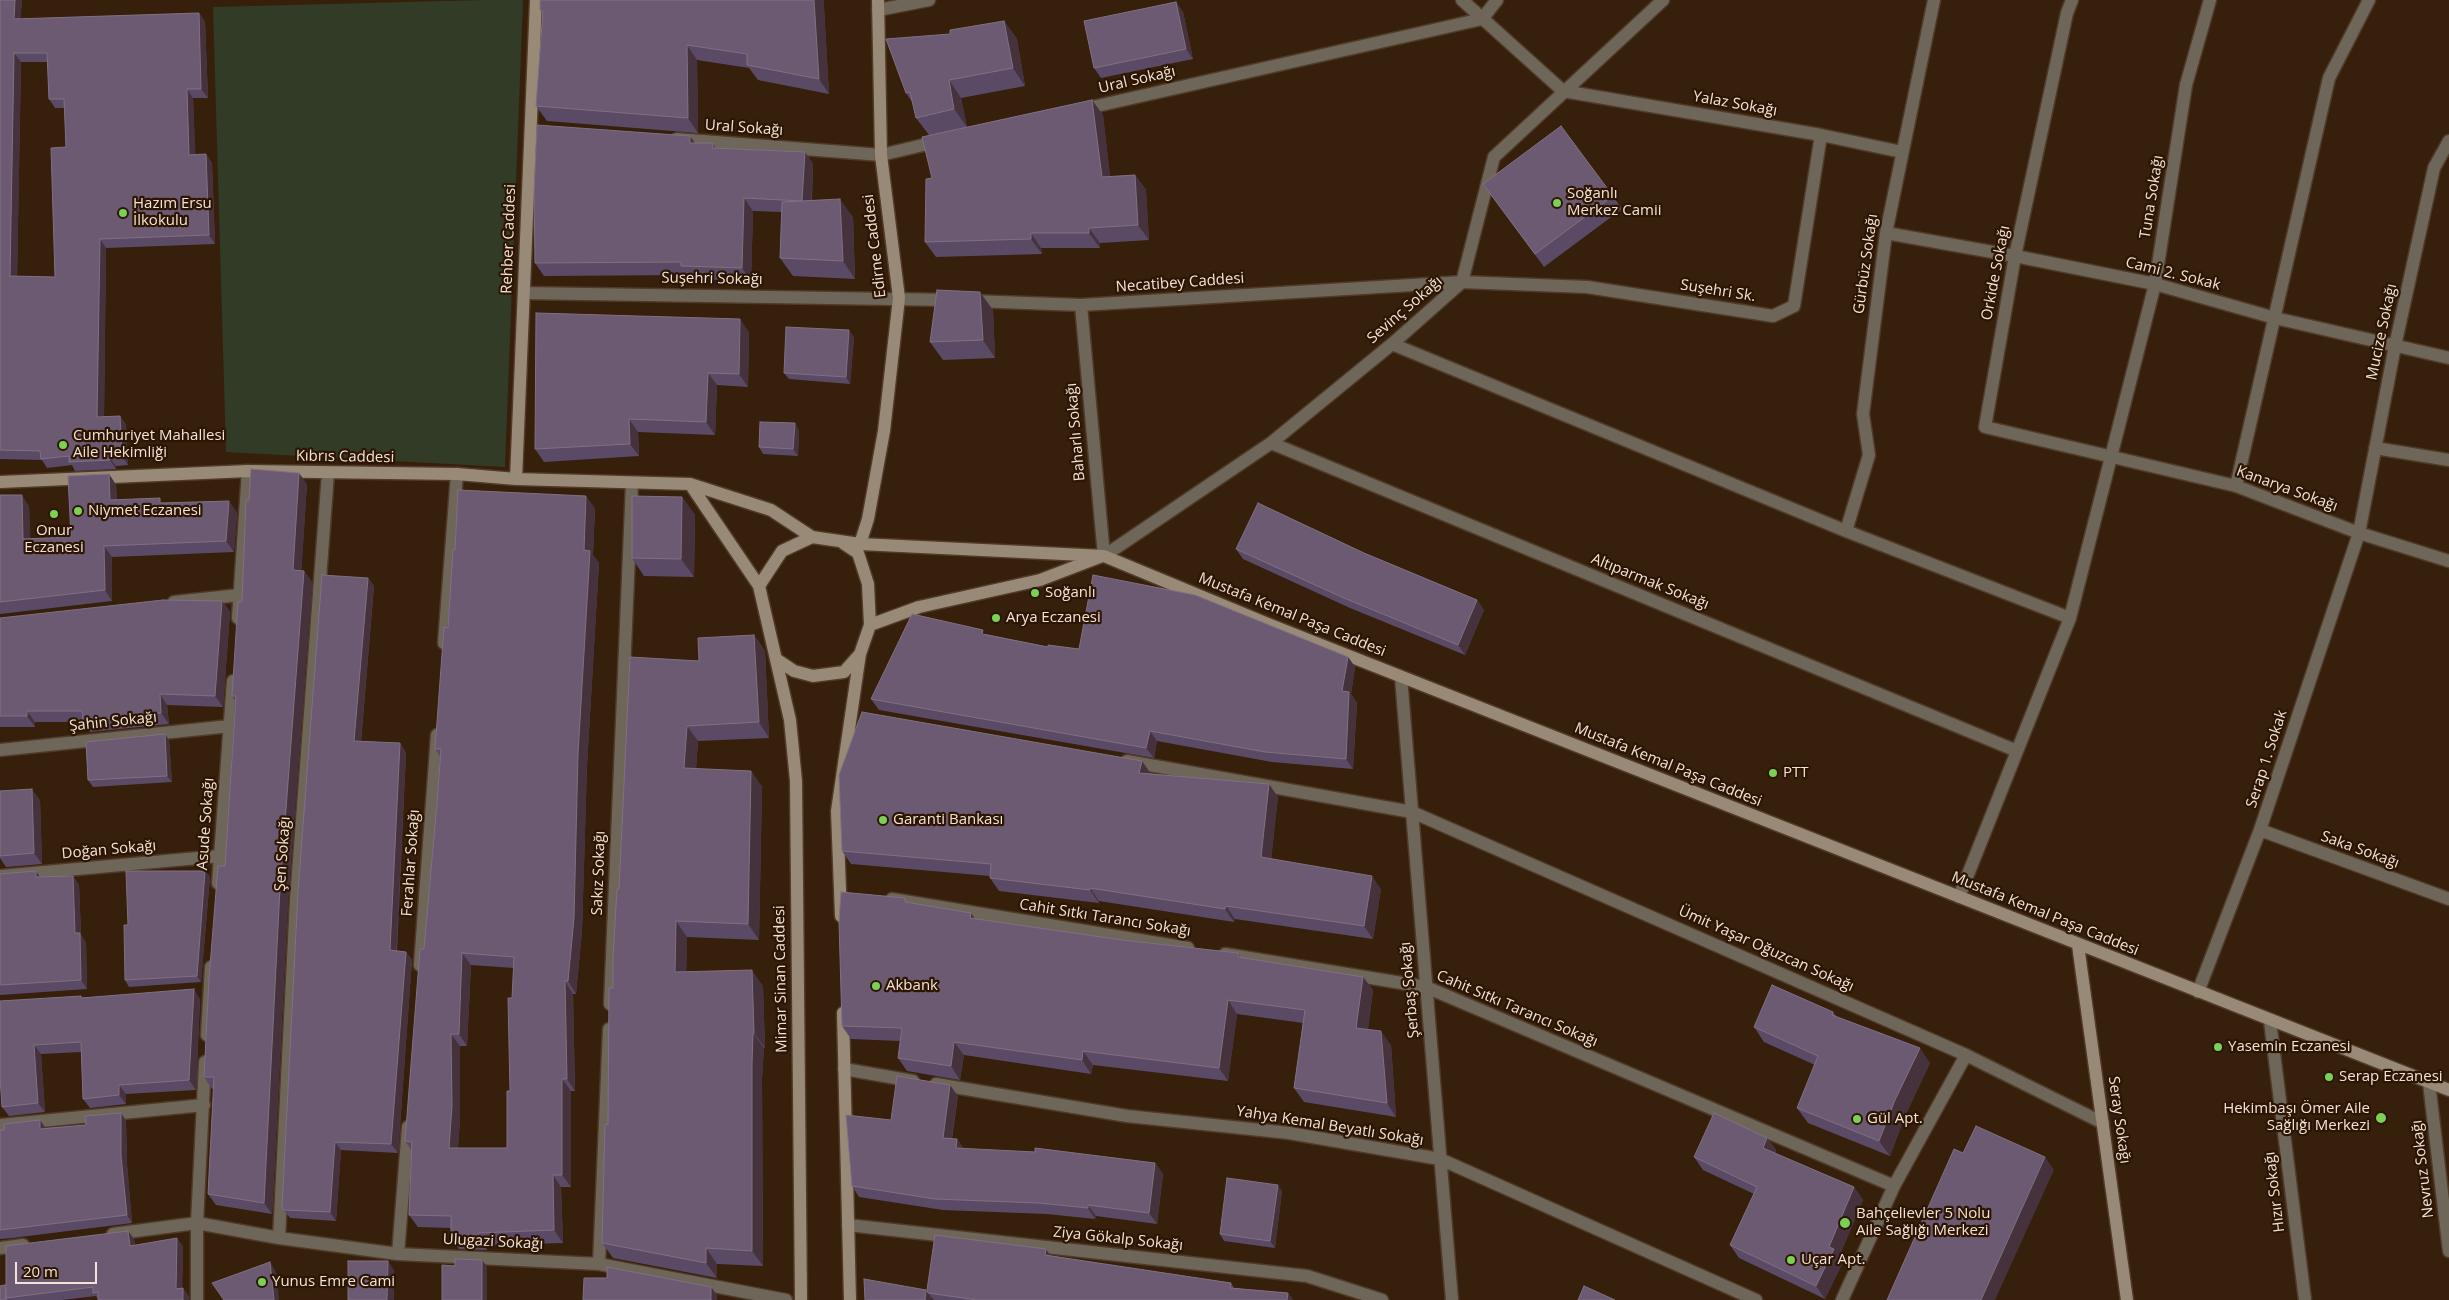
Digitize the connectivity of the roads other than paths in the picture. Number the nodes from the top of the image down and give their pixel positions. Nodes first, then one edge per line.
1 (536, 0) edge
2 (929, 0) edge
3 (1462, 0) edge
4 (1497, 0) edge
5 (1663, 0) edge
6 (1934, 0) edge
7 (2072, 0) edge
8 (2210, 0) edge
9 (2369, 0) edge
10 (878, 5) edge
11 (1482, 19) junction
12 (1563, 91) junction
13 (1065, 113) edge
14 (1821, 135) junction
15 (666, 138) edge
16 (948, 140) edge
17 (2449, 141) edge
18 (1902, 152) junction
19 (881, 155) junction
20 (1886, 233) junction
21 (2015, 256) junction
22 (1462, 282) junction
23 (2155, 284) junction
24 (524, 293) junction
25 (899, 298) junction
26 (1081, 305) junction
27 (2275, 318) junction
28 (1392, 344) junction
29 (2395, 346) junction
30 (2449, 358) edge
31 (1271, 443) junction
32 (2375, 448) junction
33 (2112, 458) junction
34 (2449, 460) edge
35 (248, 471) junction
36 (328, 473) junction
37 (457, 474) junction
38 (516, 479) junction
39 (0, 482) edge
40 (632, 484) junction
41 (690, 484) junction
42 (2236, 486) junction
43 (1846, 531) junction
44 (2359, 533) junction
45 (812, 537) junction
46 (839, 540) junction
47 (860, 544) junction
48 (1104, 556) junction
49 (2449, 560) edge
50 (759, 586) junction
51 (239, 595) junction
52 (163, 604) edge
53 (2070, 618) junction
54 (870, 624) junction
55 (237, 632) edge
56 (444, 652) edge
57 (860, 654) junction
58 (776, 659) junction
59 (234, 670) edge
60 (1402, 677) junction
61 (438, 721) edge
62 (230, 726) junction
63 (0, 750) edge
64 (2016, 751) junction
65 (1111, 758) edge
66 (1412, 812) junction
67 (2260, 830) junction
68 (220, 856) junction
69 (0, 876) edge
70 (217, 894) edge
71 (879, 897) edge
72 (1959, 897) junction
73 (2449, 899) edge
74 (841, 931) edge
75 (2078, 945) junction
76 (212, 952) edge
77 (419, 978) edge
78 (1426, 987) junction
79 (2198, 992) junction
80 (843, 1000) edge
81 (2270, 1021) junction
82 (1966, 1055) junction
83 (844, 1069) junction
84 (2430, 1083) junction
85 (2449, 1091) edge
86 (204, 1105) junction
87 (409, 1116) edge
88 (2103, 1123) junction
89 (0, 1125) edge
90 (1440, 1159) junction
91 (1894, 1186) junction
92 (197, 1223) junction
93 (848, 1226) junction
94 (99, 1236) edge
95 (279, 1238) junction
96 (39, 1243) edge
97 (0, 1248) edge
98 (2449, 1251) edge
99 (398, 1254) junction
100 (599, 1264) junction
101 (197, 1300) edge
102 (786, 1300) edge
103 (801, 1300) edge
104 (850, 1300) edge
105 (1382, 1300) edge
106 (1452, 1300) edge
107 (1756, 1300) edge
108 (1842, 1300) edge
109 (2126, 1300) edge
110 (2305, 1300) edge

1 - 24 main road, Rehber Caddesi
2 - 10 street
3 - 11 street
4 - 11 street
5 - 12 street, Sevinç Sokağı
6 - 18 street, Gürbüz Sokağı
7 - 21 street, Orkide Sokağı
8 - 23 street, Tuna Sokağı
9 - 27 street
10 - 19 main road, Edirne Caddesi
11 - 12 street
11 - 13 street, Ural Sokağı
12 - 14 street, Yalaz Sokağı
12 - 22 street, Sevinç Sokağı
14 - 18 street, Yalaz Sokağı
14 - 22 street, Suşehri Sk.
15 - 19 street, Ural Sokağı
16 - 19 street, Ural Sokağı
17 - 29 street, Mucize Sokağı
18 - 20 street, Gürbüz Sokağı
19 - 25 main road, Edirne Caddesi
20 - 21 street, Cami 2. Sokak
20 - 43 street, Gürbüz Sokağı
21 - 23 street, Cami 2. Sokak
21 - 33 street, Orkide Sokağı
22 - 26 street, Necatibey Caddesi
22 - 28 street, Sevinç Sokağı
23 - 27 street, Cami 2. Sokak
23 - 33 street, Tuna Sokağı
24 - 25 street, Suşehri Sokağı
24 - 38 main road, Rehber Caddesi
25 - 26 street, Necatibey Caddesi
25 - 47 main road, Edirne Caddesi
26 - 48 street, Baharlı Sokağı
27 - 29 street, Cami 2. Sokak
27 - 42 street
28 - 31 street, Sevinç Sokağı
28 - 43 street
29 - 30 street, Cami 2. Sokak
29 - 32 street, Mucize Sokağı
31 - 48 street, Sevinç Sokağı
31 - 64 street, Altıparmak Sokağı
32 - 34 street
32 - 44 street, Mucize Sokağı
33 - 42 street, Kanarya Sokağı
33 - 53 street, Tuna Sokağı
35 - 36 main road, Kıbrıs Caddesi
35 - 39 main road, Kıbrıs Caddesi
35 - 51 street
36 - 37 main road, Kıbrıs Caddesi
36 - 95 street, Şen Sokağı
37 - 38 main road, Kıbrıs Caddesi
37 - 56 street
38 - 40 main road, Kıbrıs Caddesi
40 - 41 main road, Kıbrıs Caddesi
40 - 100 street, Sakız Sokağı
41 - 45 main road, Kıbrıs Caddesi
41 - 50 main road
42 - 44 street, Kanarya Sokağı
43 - 53 street
44 - 49 street, Kanarya Sokağı
44 - 67 street, Serap 1. Sokak
45 - 46 main road
45 - 50 main road
46 - 47 main road, Mustafa Kemal Paşa Caddesi
46 - 54 main road
47 - 48 main road, Mustafa Kemal Paşa Caddesi
48 - 54 main road
48 - 60 main road, Mustafa Kemal Paşa Caddesi
50 - 58 main road
51 - 52 street
51 - 55 street
53 - 64 street, Tuna Sokağı
54 - 57 main road
57 - 58 main road
57 - 74 main road
58 - 103 main road, Mimar Sinan Caddesi
59 - 62 street, Asude Sokağı
60 - 66 street, Şerbaş Sokağı
60 - 72 main road, Mustafa Kemal Paşa Caddesi
61 - 77 street, Ferahlar Sokağı
62 - 63 street, Şahin Sokağı
62 - 68 street, Asude Sokağı
64 - 72 street, Tuna Sokağı
65 - 66 street, Ümit Yaşar Oğuzcan Sokağı
66 - 78 street, Şerbaş Sokağı
66 - 82 street, Ümit Yaşar Oğuzcan Sokağı
67 - 73 street, Saka Sokağı
67 - 79 street, Serap 1. Sokak
68 - 69 street, Doğan Sokağı
68 - 70 street, Asude Sokağı
71 - 78 street, Cahit Sıtkı Tarancı Sokağı
72 - 75 main road, Mustafa Kemal Paşa Caddesi
75 - 79 main road, Mustafa Kemal Paşa Caddesi
75 - 88 main road, Seray Sokağı
76 - 86 street
78 - 90 street, Şerbaş Sokağı
78 - 91 street, Cahit Sıtkı Tarancı Sokağı
79 - 81 main road, Mustafa Kemal Paşa Caddesi
80 - 83 main road
81 - 84 main road, Mustafa Kemal Paşa Caddesi
81 - 110 street, Hızır Sokağı
82 - 88 street, Ümit Yaşar Oğuzcan Sokağı
82 - 91 street
83 - 90 street, Yahya Kemal Beyatlı Sokağı
83 - 93 main road
84 - 85 main road, Mustafa Kemal Paşa Caddesi
84 - 98 street, Nevruz Sokağı
86 - 89 street
86 - 92 street
87 - 99 street
88 - 109 main road, Seray Sokağı
90 - 106 street, Şerbaş Sokağı
90 - 107 street, Yahya Kemal Beyatlı Sokağı
91 - 108 street
92 - 94 street, Ulugazi Sokağı
92 - 95 street, Ulugazi Sokağı
92 - 101 street
93 - 104 main road
93 - 105 street, Ziya Gökalp Sokağı
95 - 99 street, Ulugazi Sokağı
96 - 97 street
99 - 100 street, Ulugazi Sokağı
100 - 102 street, Ulugazi Sokağı

